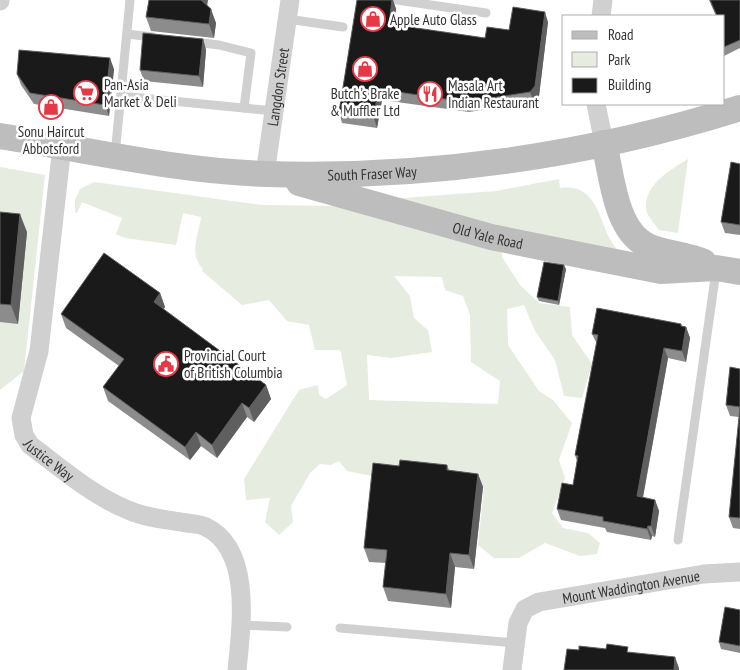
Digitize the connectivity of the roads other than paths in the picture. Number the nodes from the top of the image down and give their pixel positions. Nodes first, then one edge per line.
1 (130, 0) edge
2 (290, 0) edge
3 (397, 0) edge
4 (603, 0) edge
5 (486, 13) dead end
6 (601, 15) edge
7 (287, 19) junction
8 (343, 28) dead end
9 (127, 34) junction
10 (164, 38) edge
11 (182, 40) edge
12 (121, 96) junction
13 (596, 105) edge
14 (244, 108) junction
15 (740, 108) edge
16 (274, 111) junction
17 (0, 136) edge
18 (604, 143) junction
19 (62, 146) junction
20 (115, 155) junction
21 (265, 174) junction
22 (728, 270) edge
23 (678, 540) dead end
24 (740, 572) edge
25 (241, 625) junction
26 (287, 627) dead end
27 (340, 628) dead end
28 (515, 643) junction
29 (237, 670) edge
30 (512, 670) edge

1 - 9 lane
2 - 7 street, Langdon Street
3 - 5 lane
4 - 6 street
7 - 8 lane
7 - 16 street, Langdon Street
9 - 10 lane
9 - 12 lane
11 - 14 lane
12 - 14 lane
12 - 20 lane
13 - 18 street
14 - 16 lane
15 - 18 main road, South Fraser Way
16 - 21 street, Langdon Street
17 - 19 main road, South Fraser Way
18 - 21 main road, South Fraser Way
18 - 22 main road
19 - 20 main road, South Fraser Way
19 - 25 street, Justice Way
20 - 21 main road, South Fraser Way
21 - 22 main road, Old Yale Road
22 - 23 lane
24 - 28 street, Mount Waddington Avenue
25 - 26 lane
25 - 29 street, Justice Way
27 - 28 lane
28 - 30 street

